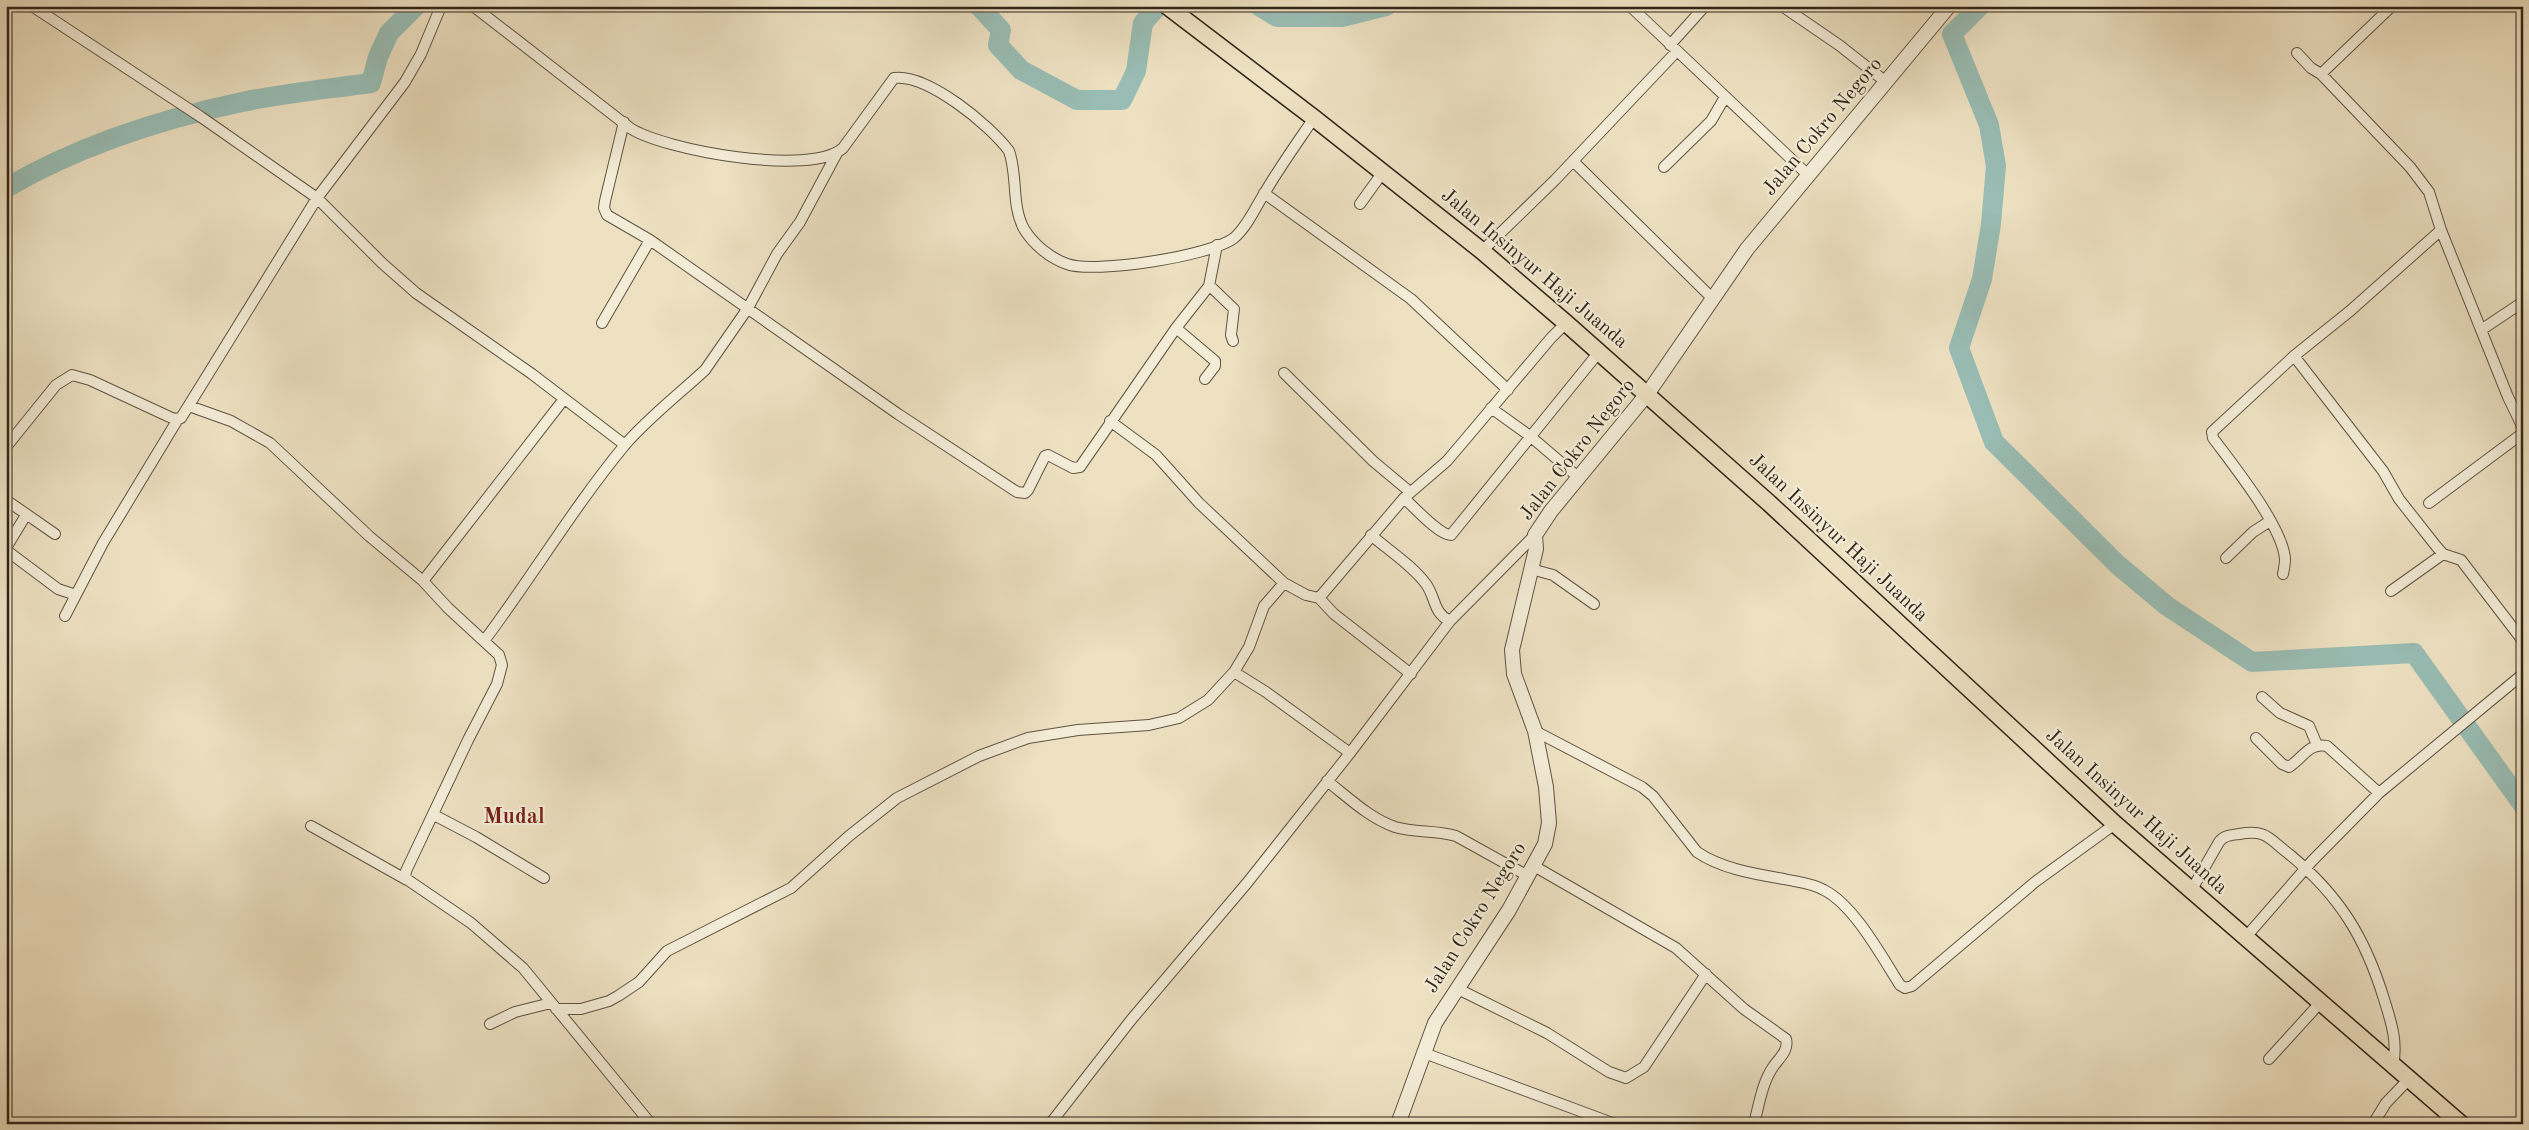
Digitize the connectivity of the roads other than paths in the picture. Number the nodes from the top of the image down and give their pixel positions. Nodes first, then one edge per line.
1 (32, 6) edge
2 (441, 6) edge
3 (473, 6) edge
4 (1630, 6) edge
5 (1705, 6) edge
6 (1782, 6) edge
7 (1949, 6) edge
8 (2392, 6) edge
9 (1171, 10) edge
10 (1673, 48) junction
11 (2297, 53) dead end
12 (2321, 74) junction
13 (1886, 82) junction
14 (1725, 97) junction
15 (1314, 118) junction
16 (624, 122) junction
17 (836, 155) junction
18 (1573, 161) junction
19 (1664, 167) dead end
20 (1383, 172) junction
21 (1808, 175) junction
22 (1264, 193) junction
23 (317, 198) junction
24 (1360, 204) dead end
25 (2441, 230) junction
26 (650, 240) junction
27 (1217, 245) junction
28 (1482, 251) junction
29 (1209, 285) junction
30 (1712, 298) junction
31 (2523, 302) edge
32 (748, 308) junction
33 (602, 323) dead end
34 (1566, 323) junction
35 (1176, 328) junction
36 (2481, 330) junction
37 (1233, 341) dead end
38 (1599, 352) junction
39 (2294, 356) junction
40 (1284, 373) dead end
41 (1205, 378) dead end
42 (1508, 390) junction
43 (1648, 393) junction
44 (564, 399) junction
45 (190, 406) junction
46 (1490, 408) junction
47 (178, 419) junction
48 (1110, 421) junction
49 (2523, 428) edge
50 (2523, 433) edge
51 (1530, 436) junction
52 (625, 445) junction
53 (6, 447) edge
54 (1578, 478) junction
55 (1407, 495) junction
56 (6, 500) edge
57 (2429, 503) dead end
58 (26, 515) junction
59 (2270, 521) junction
60 (55, 534) dead end
61 (1371, 535) junction
62 (1535, 535) junction
63 (6, 549) edge
64 (2443, 554) junction
65 (2226, 558) dead end
66 (1531, 568) junction
67 (2283, 574) dead end
68 (423, 582) junction
69 (1284, 583) junction
70 (2391, 591) dead end
71 (76, 595) junction
72 (1319, 598) junction
73 (1594, 604) dead end
74 (65, 616) dead end
75 (1450, 621) junction
76 (2523, 641) edge
77 (484, 642) junction
78 (1234, 672) junction
79 (1412, 674) junction
80 (2523, 674) edge
81 (2262, 698) dead end
82 (1535, 731) junction
83 (2256, 738) dead end
84 (2317, 745) junction
85 (1350, 753) junction
86 (1327, 781) junction
87 (2379, 793) junction
88 (434, 815) junction
89 (2115, 824) junction
90 (310, 826) dead end
91 (2306, 868) junction
92 (1531, 871) junction
93 (544, 878) dead end
94 (407, 880) junction
95 (2191, 891) junction
96 (2245, 938) junction
97 (1706, 974) junction
98 (1456, 988) junction
99 (2320, 1003) junction
100 (553, 1006) junction
101 (490, 1024) dead end
102 (1424, 1054) junction
103 (2270, 1059) dead end
104 (2393, 1066) junction
105 (2408, 1079) junction
106 (1613, 1123) edge
107 (651, 1124) edge
108 (1050, 1124) edge
109 (1398, 1124) edge
110 (1754, 1124) edge
111 (2373, 1124) edge
112 (2461, 1124) edge

1 - 23 street
2 - 23 street
3 - 16 street
4 - 10 street
5 - 10 street
6 - 13 street
7 - 13 street, Jalan Cokro Negoro
8 - 12 street
9 - 15 main road, Jalan Insinyur Haji Juanda
10 - 14 street
10 - 18 street
11 - 12 street
12 - 25 street
13 - 21 street, Jalan Cokro Negoro
14 - 19 street
14 - 21 street
15 - 20 main road, Jalan Insinyur Haji Juanda
15 - 22 street
16 - 17 street
16 - 26 street
17 - 27 street
17 - 32 street
18 - 28 street
18 - 30 street
20 - 24 street
20 - 28 main road, Jalan Insinyur Haji Juanda
21 - 30 street, Jalan Cokro Negoro
22 - 27 street
22 - 42 street
23 - 44 street
23 - 45 street
25 - 36 street
25 - 39 street
26 - 32 street
26 - 33 street
27 - 29 street
28 - 34 main road, Jalan Insinyur Haji Juanda
29 - 35 street
29 - 37 street
30 - 43 street, Jalan Cokro Negoro
31 - 36 street
32 - 48 street
32 - 52 street
34 - 38 main road, Jalan Insinyur Haji Juanda
34 - 42 street
35 - 41 street
35 - 48 street
36 - 49 street
38 - 43 main road, Jalan Insinyur Haji Juanda
38 - 51 street
39 - 59 street
39 - 64 street
40 - 55 street
42 - 46 street
43 - 54 street, Jalan Cokro Negoro
43 - 89 main road, Jalan Insinyur Haji Juanda
44 - 52 street
44 - 68 street
45 - 47 street
45 - 68 street
46 - 51 street
46 - 55 street
47 - 53 street
47 - 71 street
48 - 69 street
50 - 57 street
51 - 54 street
51 - 55 street
52 - 77 street
54 - 62 street, Jalan Cokro Negoro
55 - 61 street
56 - 58 street
58 - 60 street
58 - 63 street
59 - 65 street
59 - 67 street
61 - 72 street
61 - 75 street
62 - 66 street, Jalan Cokro Negoro
62 - 75 street
63 - 71 street
64 - 70 street
64 - 76 street
66 - 73 street
66 - 82 street, Jalan Cokro Negoro
68 - 77 street
69 - 72 street
69 - 78 street
71 - 74 street
72 - 79 street
75 - 79 street
77 - 88 street
78 - 85 street
78 - 100 street
79 - 85 street
80 - 87 street
81 - 84 street
82 - 89 street
82 - 92 street, Jalan Cokro Negoro
83 - 84 street
84 - 87 street
85 - 86 street
86 - 92 street
86 - 108 street
87 - 91 street
88 - 93 street
88 - 94 street
89 - 95 main road, Jalan Insinyur Haji Juanda
90 - 94 street
91 - 95 street
91 - 96 street
91 - 104 street
92 - 97 street
92 - 98 street, Jalan Cokro Negoro
94 - 100 street
95 - 96 main road, Jalan Insinyur Haji Juanda
96 - 99 main road, Jalan Insinyur Haji Juanda
97 - 98 street
97 - 110 street
98 - 102 street, Jalan Cokro Negoro
99 - 103 street
99 - 104 main road, Jalan Insinyur Haji Juanda
100 - 101 street
100 - 107 street
102 - 106 street
102 - 109 street, Jalan Cokro Negoro
104 - 105 main road, Jalan Insinyur Haji Juanda
105 - 111 street
105 - 112 main road, Jalan Insinyur Haji Juanda

